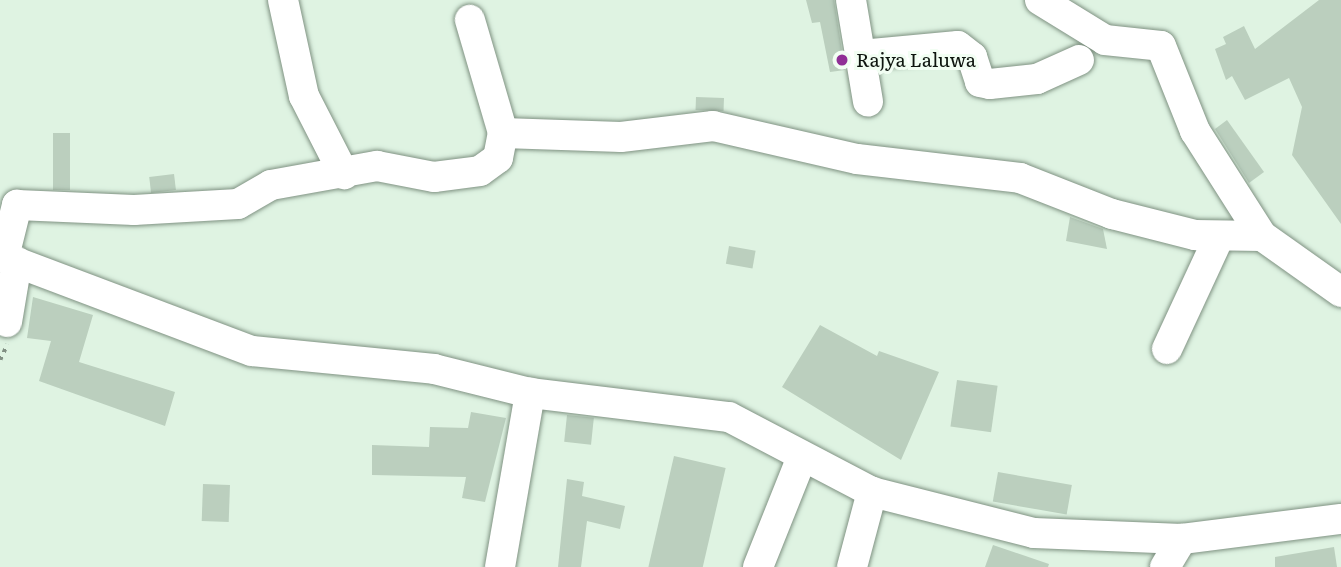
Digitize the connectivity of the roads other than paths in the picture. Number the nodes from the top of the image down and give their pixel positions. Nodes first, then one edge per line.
1 (283, 0) edge
2 (851, 0) edge
3 (1040, 0) edge
4 (470, 20) dead end
5 (861, 55) junction
6 (1079, 60) dead end
7 (869, 102) dead end
8 (503, 133) junction
9 (344, 174) junction
10 (1262, 236) junction
11 (1218, 239) junction
12 (7, 259) edge
13 (1341, 292) edge
14 (7, 322) dead end
15 (1167, 349) dead end
16 (530, 393) junction
17 (802, 457) junction
18 (872, 492) junction
19 (1341, 519) edge
20 (1182, 539) junction
21 (500, 567) edge
22 (758, 567) edge
23 (852, 567) edge
24 (1165, 567) edge

1 - 9 street
2 - 5 street
3 - 10 street
4 - 8 street
5 - 6 street
5 - 7 street
8 - 9 street
8 - 11 street
9 - 12 street
10 - 11 street
10 - 13 street
11 - 15 street
12 - 14 street
12 - 16 street
16 - 17 street
16 - 21 street
17 - 18 street
17 - 22 street
18 - 20 street
18 - 23 street
19 - 20 street
20 - 24 street

